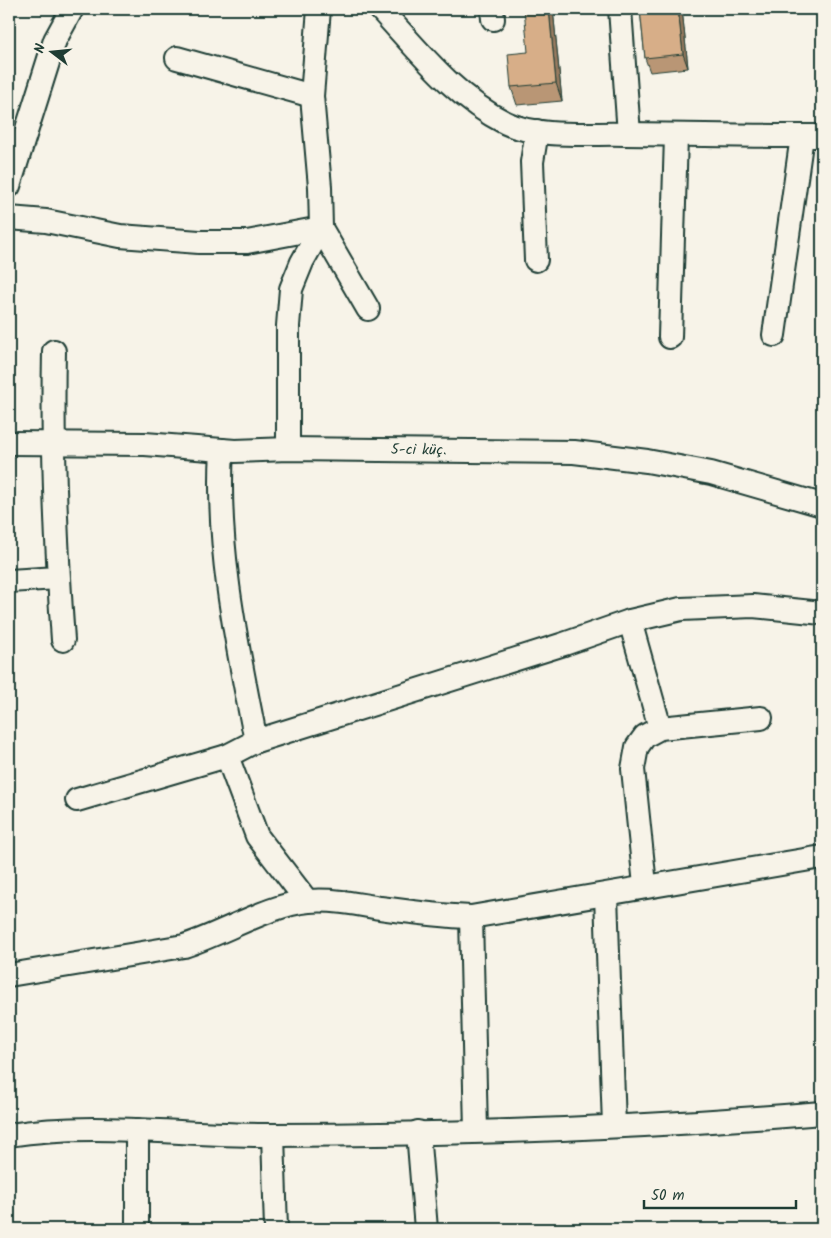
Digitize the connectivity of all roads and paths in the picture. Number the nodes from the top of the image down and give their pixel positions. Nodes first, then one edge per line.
1 (72, 9) edge
2 (319, 9) edge
3 (380, 9) edge
4 (620, 9) edge
5 (177, 58) dead end
6 (312, 96) junction
7 (537, 131) junction
8 (629, 134) junction
9 (676, 136) junction
10 (812, 136) edge
11 (9, 186) edge
12 (9, 218) edge
13 (322, 228) junction
14 (536, 260) dead end
15 (368, 309) dead end
16 (774, 335) dead end
17 (670, 337) dead end
18 (54, 351) dead end
19 (9, 443) edge
20 (52, 443) junction
21 (222, 450) junction
22 (288, 450) junction
23 (822, 505) edge
24 (58, 578) junction
25 (9, 581) edge
26 (822, 613) edge
27 (630, 621) junction
28 (63, 640) dead end
29 (761, 718) dead end
30 (660, 728) junction
31 (256, 741) junction
32 (227, 756) junction
33 (77, 800) dead end
34 (822, 857) edge
35 (645, 885) junction
36 (606, 895) junction
37 (308, 901) junction
38 (471, 917) junction
39 (9, 975) edge
40 (822, 1113) edge
41 (614, 1126) junction
42 (137, 1130) junction
43 (476, 1131) junction
44 (418, 1132) junction
45 (9, 1135) edge
46 (273, 1135) junction
47 (137, 1229) edge
48 (276, 1229) edge
49 (426, 1229) edge

1 - 11 street
2 - 6 street
3 - 7 street
4 - 8 street
5 - 6 street
6 - 13 street
7 - 8 street
7 - 14 street
8 - 9 street
9 - 10 street
9 - 17 street
10 - 16 street
12 - 13 street
13 - 15 street
13 - 22 street
18 - 20 street
19 - 20 street, 5-ci küç.
20 - 21 street, 5-ci küç.
20 - 24 street
21 - 22 street, 5-ci küç.
21 - 31 street
22 - 23 street, 5-ci küç.
24 - 25 street
24 - 28 street
26 - 27 street
27 - 30 street
27 - 31 street
29 - 30 street
30 - 35 street
31 - 32 street
32 - 33 street
32 - 37 street
34 - 35 street
35 - 36 street
36 - 38 street
36 - 41 street
37 - 38 street
37 - 39 street
38 - 43 street
40 - 41 street
41 - 43 street
42 - 45 street
42 - 46 street
42 - 47 street
43 - 44 street
44 - 46 street
44 - 49 street
46 - 48 street

